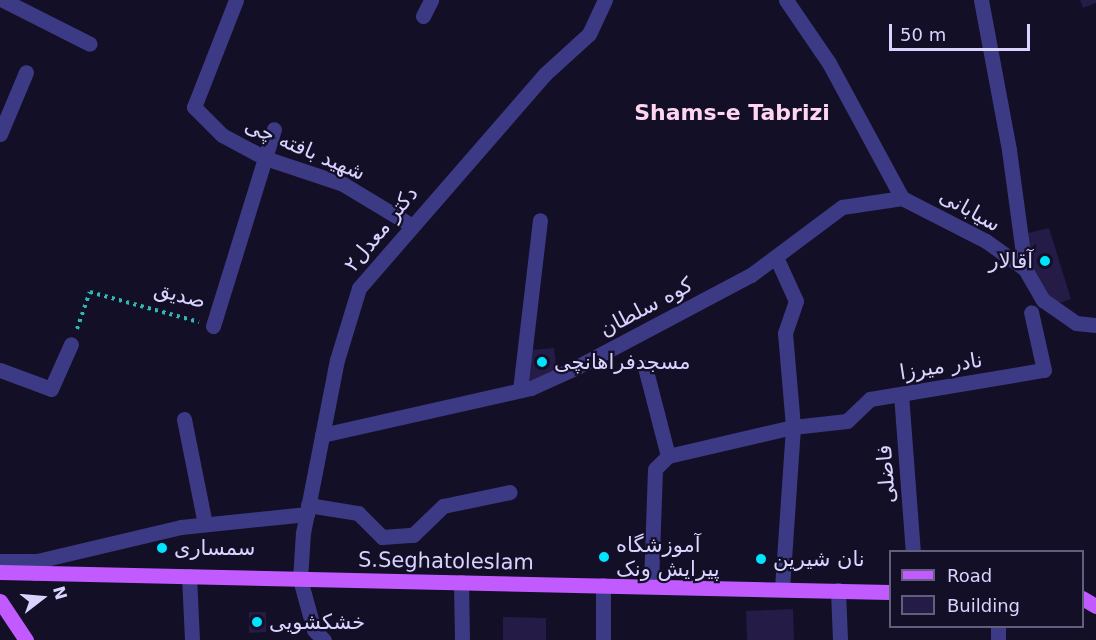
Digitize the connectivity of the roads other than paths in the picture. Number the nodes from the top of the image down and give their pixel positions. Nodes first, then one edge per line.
1 (3, 0) edge
2 (236, 0) edge
3 (431, 0) edge
4 (604, 0) edge
5 (786, 0) edge
6 (981, 0) edge
7 (423, 16) dead end
8 (90, 44) dead end
9 (26, 72) dead end
10 (274, 129) dead end
11 (0, 134) edge
12 (265, 158) junction
13 (902, 198) junction
14 (540, 220) dead end
15 (411, 225) junction
16 (776, 257) junction
17 (1025, 269) junction
18 (1031, 312) dead end
19 (1096, 325) edge
20 (213, 326) road end
21 (71, 344) road end
22 (645, 367) dead end
23 (0, 370) edge
24 (520, 390) junction
25 (901, 394) junction
26 (184, 418) dead end
27 (793, 427) junction
28 (322, 435) junction
29 (668, 456) junction
30 (510, 492) dead end
31 (307, 510) junction
32 (205, 524) junction
33 (913, 550) edge
34 (0, 561) edge
35 (36, 567) junction
36 (0, 572) edge
37 (189, 576) junction
38 (300, 579) junction
39 (460, 582) junction
40 (603, 585) junction
41 (651, 586) junction
42 (782, 589) junction
43 (838, 591) junction
44 (889, 592) edge
45 (0, 601) edge
46 (26, 640) edge
47 (192, 640) edge
48 (324, 640) edge
49 (462, 640) edge
50 (603, 640) edge
51 (840, 640) edge

1 - 8 street
2 - 12 street, شهید بافته چی
3 - 7 street
4 - 15 street, دکتر معدل۲
5 - 13 street
6 - 17 street
9 - 11 street
10 - 12 street, صدیق
12 - 15 street, شهید بافته چی
12 - 20 street, صدیق
13 - 16 street, کوه سلطان
13 - 17 street, سیابانی
14 - 24 street
15 - 28 street, دکتر معدل۲
16 - 24 street, کوه سلطان
16 - 27 street
17 - 19 street, سیابانی
18 - 25 street, نادر میرزا
21 - 23 street
22 - 29 street
24 - 28 street, کوه سلطان
25 - 27 street, نادر میرزا
25 - 33 street, فاضلی
26 - 32 street
27 - 29 street, نادر میرزا
27 - 42 street
28 - 31 street, دکتر معدل۲
29 - 41 street
30 - 31 street
31 - 32 street
31 - 38 street, دکتر معدل۲
32 - 35 street
34 - 35 street
35 - 36 main road, S.Seghatoleslam
35 - 37 main road, S.Seghatoleslam
37 - 38 main road, S.Seghatoleslam
37 - 47 street
38 - 39 main road, S.Seghatoleslam
38 - 48 street
39 - 40 main road, S.Seghatoleslam
39 - 49 street
40 - 41 main road, S.Seghatoleslam
40 - 50 street
41 - 42 main road, S.Seghatoleslam
42 - 43 main road, S.Seghatoleslam
43 - 44 main road, S.Seghatoleslam
43 - 51 street
45 - 46 main road

